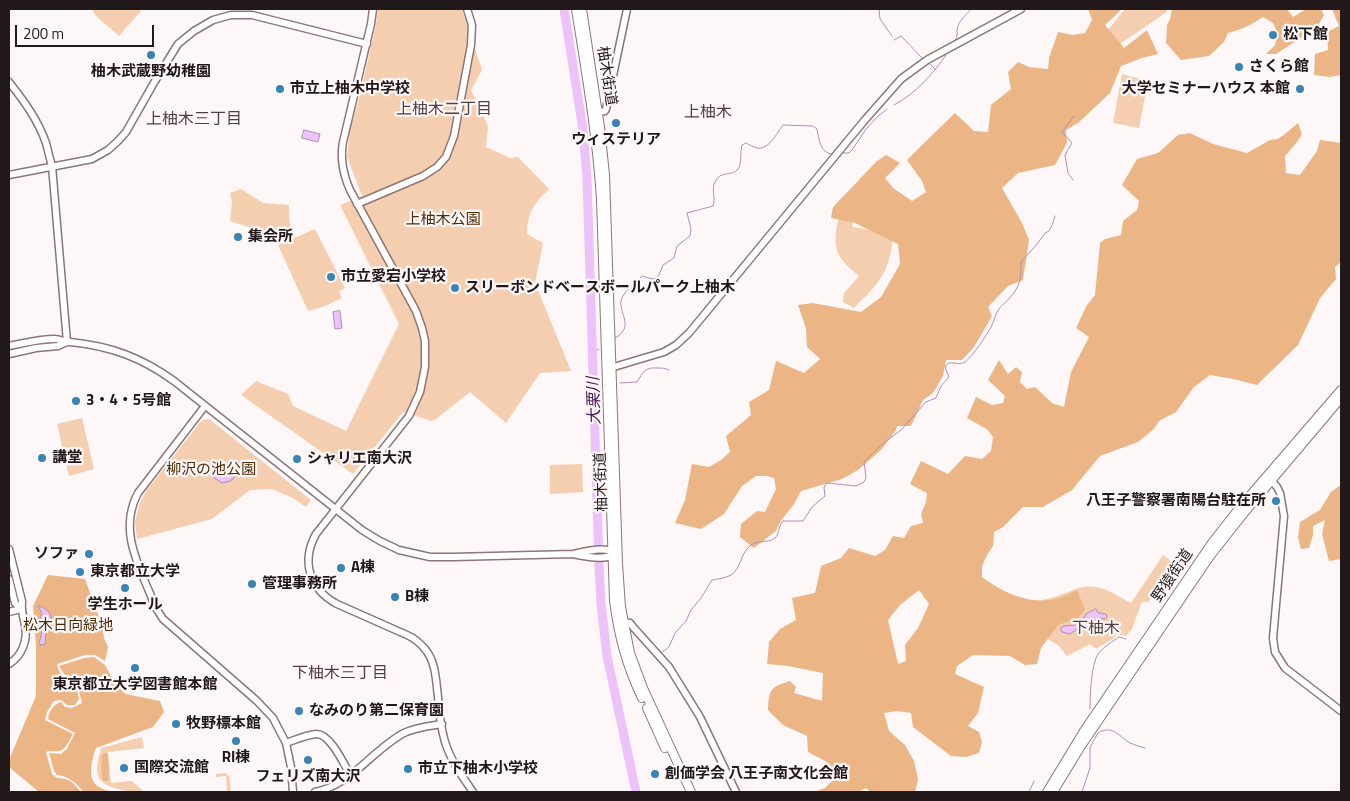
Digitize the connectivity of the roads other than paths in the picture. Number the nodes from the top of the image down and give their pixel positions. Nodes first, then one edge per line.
1 (373, 9) edge
2 (467, 9) edge
3 (576, 9) edge
4 (582, 9) edge
5 (627, 9) edge
6 (1021, 9) edge
7 (366, 44) junction
8 (9, 82) edge
9 (595, 113) junction
10 (52, 166) junction
11 (9, 175) edge
12 (357, 204) junction
13 (66, 342) junction
14 (9, 346) edge
15 (9, 354) edge
16 (609, 368) junction
17 (1341, 390) edge
18 (1341, 398) edge
19 (205, 406) junction
20 (1269, 479) junction
21 (335, 509) junction
22 (9, 549) edge
23 (614, 553) junction
24 (9, 579) edge
25 (15, 603) edge
26 (21, 609) junction
27 (9, 612) edge
28 (623, 622) junction
29 (9, 664) edge
30 (1341, 711) edge
31 (442, 724) junction
32 (286, 744) junction
33 (350, 775) junction
34 (294, 792) edge
35 (315, 792) edge
36 (473, 792) edge
37 (685, 792) edge
38 (691, 792) edge
39 (736, 792) edge
40 (1047, 792) edge
41 (1053, 792) edge

1 - 7 street
2 - 12 street
3 - 9 main road, 柚木街道
4 - 9 main road, 柚木街道
5 - 9 street
6 - 16 street
7 - 10 street
7 - 12 street
8 - 10 street
9 - 16 main road, 柚木街道
10 - 11 street
10 - 13 street
12 - 21 street
13 - 14 street
13 - 15 street
13 - 19 street
16 - 23 main road, 柚木街道
17 - 20 main road, 野猿街道
18 - 20 main road, 野猿街道
19 - 21 street
19 - 32 street
20 - 30 street
20 - 40 main road, 野猿街道
20 - 41 main road, 野猿街道
21 - 23 street
21 - 31 street
22 - 25 street
23 - 28 main road, 柚木街道
23 - 37 main road, 柚木街道
24 - 25 street
25 - 26 street
26 - 27 street
26 - 29 street
28 - 38 main road, 柚木街道
28 - 39 street
31 - 33 street
31 - 36 street
32 - 33 street
32 - 34 street
33 - 35 street

